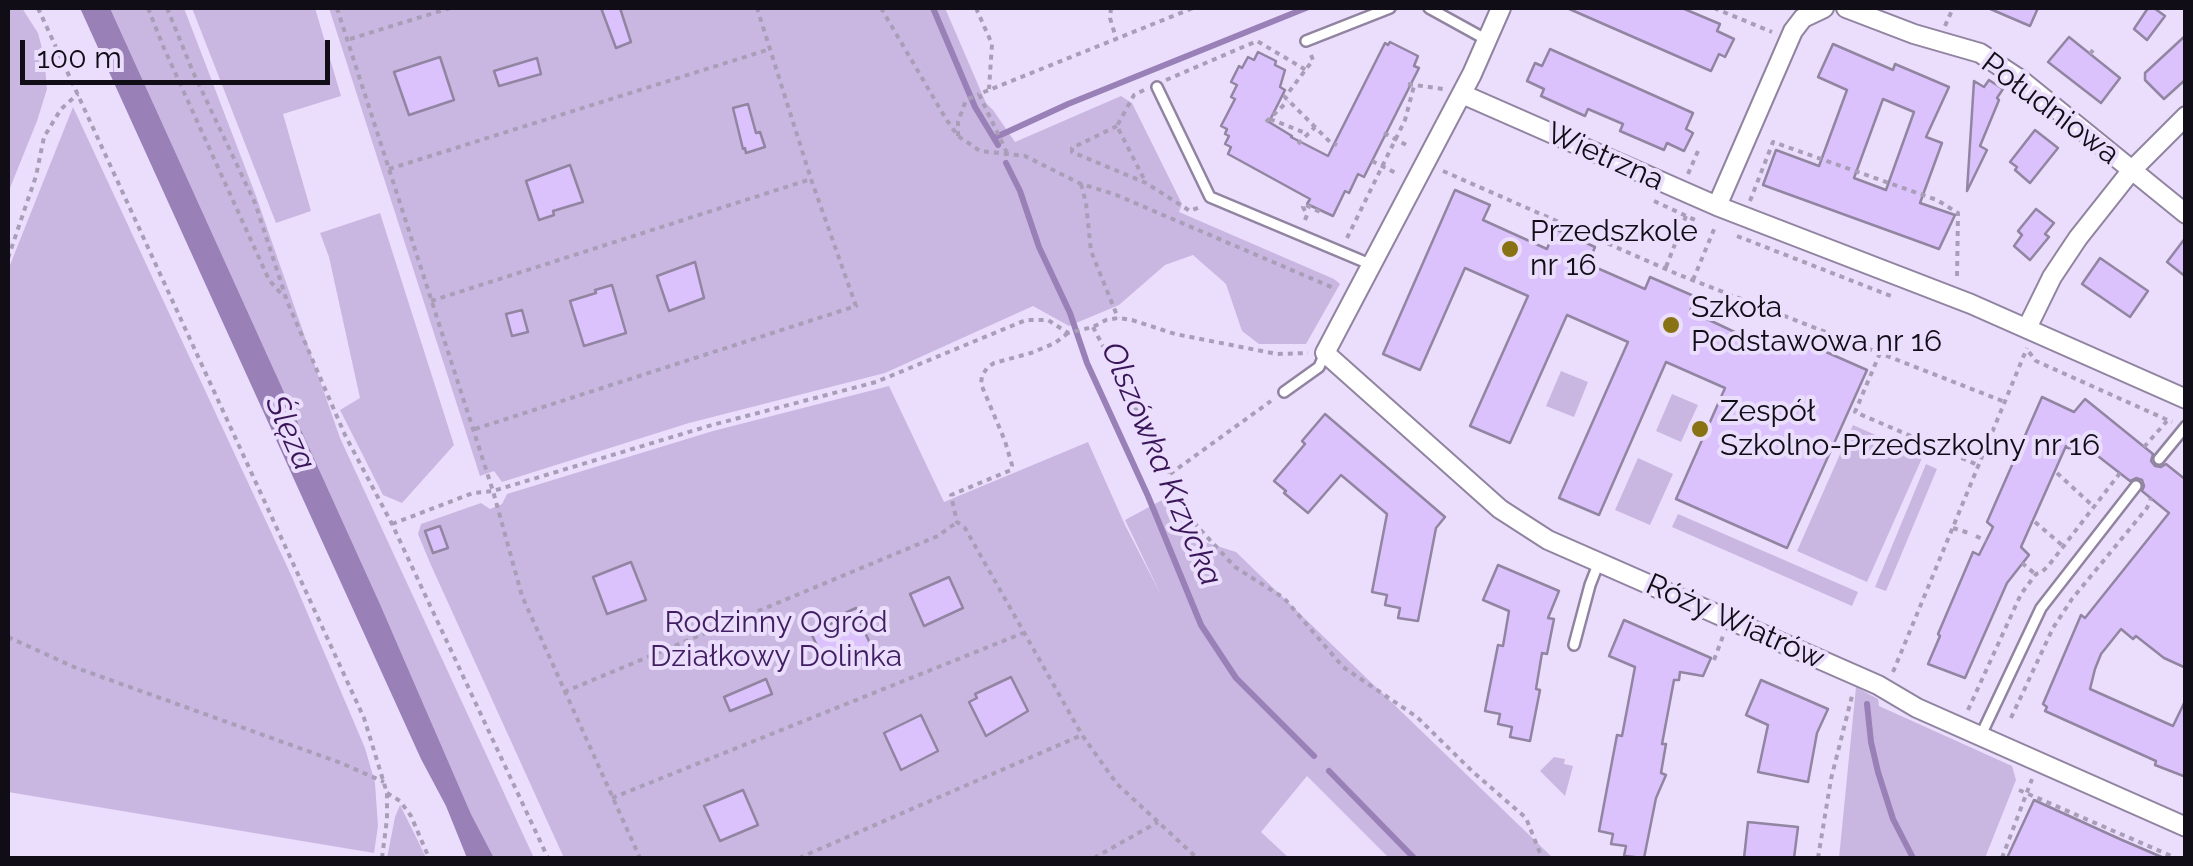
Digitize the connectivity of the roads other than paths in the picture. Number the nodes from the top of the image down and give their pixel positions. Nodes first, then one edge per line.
1 (1390, 8) edge
2 (1428, 8) edge
3 (1501, 8) edge
4 (1824, 8) edge
5 (1846, 8) edge
6 (1487, 40) junction
7 (1306, 42) road end
8 (1156, 86) road end
9 (1455, 92) junction
10 (2186, 116) edge
11 (2131, 171) junction
12 (1717, 206) junction
13 (2186, 214) edge
14 (1372, 265) junction
15 (2025, 340) junction
16 (1326, 353) junction
17 (1284, 392) road end
18 (2186, 399) edge
19 (2185, 427) edge
20 (2160, 459) dead end
21 (2136, 486) dead end
22 (1599, 562) junction
23 (1574, 645) dead end
24 (1981, 735) junction
25 (2186, 827) edge

1 - 7 lane
2 - 6 lane
3 - 6 street
4 - 12 street
5 - 11 street, Południowa
6 - 9 street
8 - 14 lane
9 - 12 street, Wietrzna
9 - 14 street
10 - 11 street
11 - 13 street, Południowa
11 - 15 street
12 - 15 street, Wietrzna
14 - 16 street
15 - 18 street, Wietrzna
16 - 17 lane
16 - 22 street, Róży Wiatrów
19 - 20 lane
21 - 24 lane
22 - 23 lane
22 - 24 street, Róży Wiatrów
24 - 25 street, Róży Wiatrów

